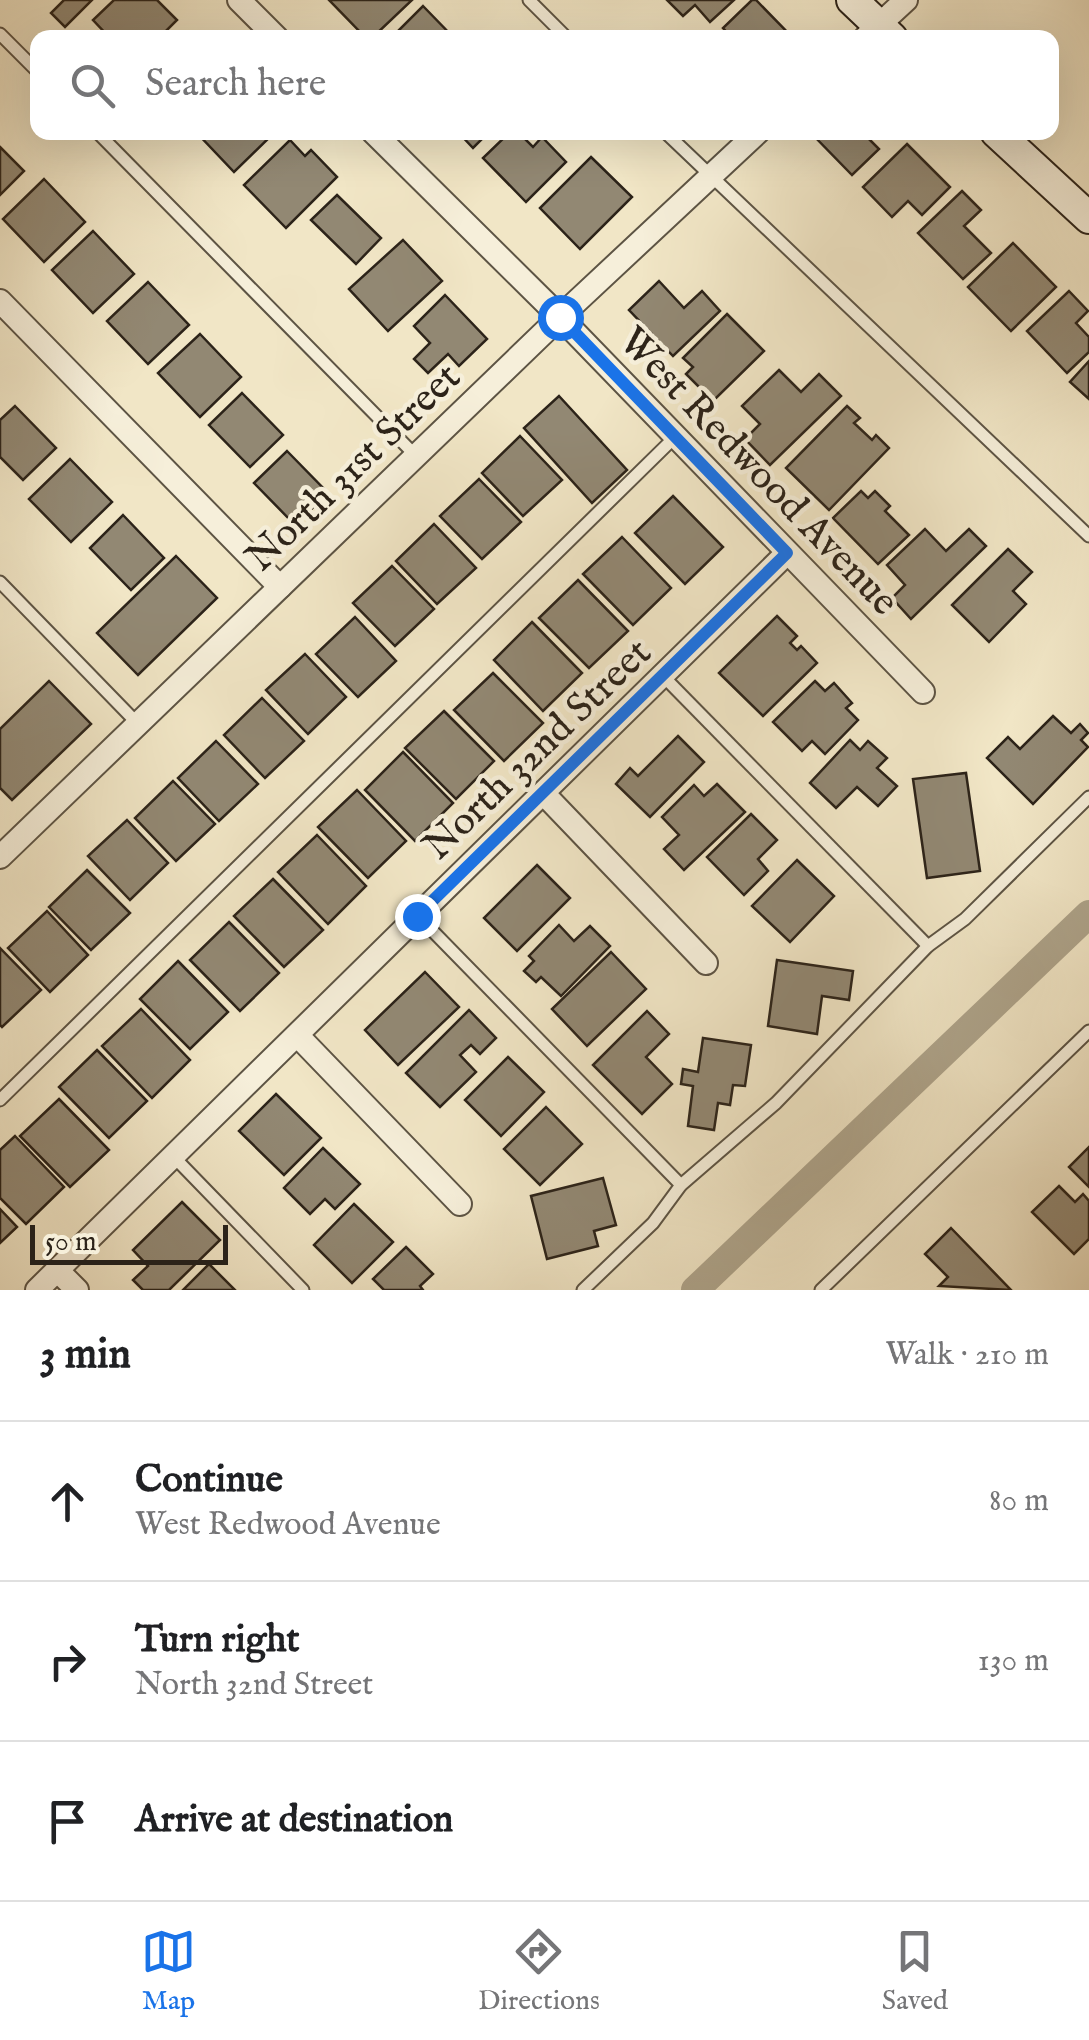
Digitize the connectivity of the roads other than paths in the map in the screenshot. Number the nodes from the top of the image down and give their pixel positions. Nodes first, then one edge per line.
1 (239, 0) edge
2 (529, 0) edge
3 (852, 0) edge
4 (906, 0) edge
5 (269, 30) edge
6 (559, 30) edge
7 (876, 30) edge
8 (881, 30) edge
9 (0, 34) edge
10 (30, 64) edge
11 (105, 140) edge
12 (381, 140) edge
13 (672, 140) edge
14 (749, 140) edge
15 (1005, 140) edge
16 (709, 176) junction
17 (1089, 218) edge
18 (0, 301) edge
19 (560, 317) junction
20 (675, 437) junction
21 (416, 456) junction
22 (1089, 536) edge
23 (787, 553) junction
24 (0, 582) edge
25 (280, 587) junction
26 (664, 676) junction
27 (923, 692) dead end
28 (138, 724) junction
29 (544, 794) junction
30 (1089, 797) edge
31 (1, 855) edge
32 (417, 916) junction
33 (928, 946) junction
34 (706, 963) dead end
35 (1089, 1031) edge
36 (298, 1036) junction
37 (0, 1100) edge
38 (174, 1156) junction
39 (681, 1185) junction
40 (460, 1204) dead end
41 (58, 1270) junction
42 (37, 1290) edge
43 (77, 1290) edge
44 (303, 1290) edge
45 (582, 1290) edge
46 (821, 1290) edge

1 - 5 street
2 - 6 lane
3 - 7 street
4 - 8 street
9 - 10 lane
11 - 21 lane
12 - 19 street, West Redwood Avenue
13 - 16 lane
14 - 16 street, North 31st Street
15 - 17 street
16 - 19 street, North 31st Street
16 - 22 lane
18 - 25 street
19 - 20 street, West Redwood Avenue
19 - 21 street, North 31st Street
20 - 23 street, West Redwood Avenue
20 - 37 lane
21 - 25 street, North 31st Street
23 - 26 street, North 32nd Street
23 - 27 street, West Redwood Avenue
24 - 28 lane
25 - 28 street, North 31st Street
26 - 29 street, North 32nd Street
26 - 33 lane
28 - 31 street, North 31st Street
29 - 32 street, North 32nd Street
29 - 34 street
30 - 33 lane
32 - 36 street, North 32nd Street
32 - 39 lane
33 - 39 lane
35 - 46 lane
36 - 38 street, North 32nd Street
36 - 40 street
38 - 41 street, North 32nd Street
38 - 44 lane
39 - 45 lane
41 - 42 street, North 32nd Street
41 - 43 street

